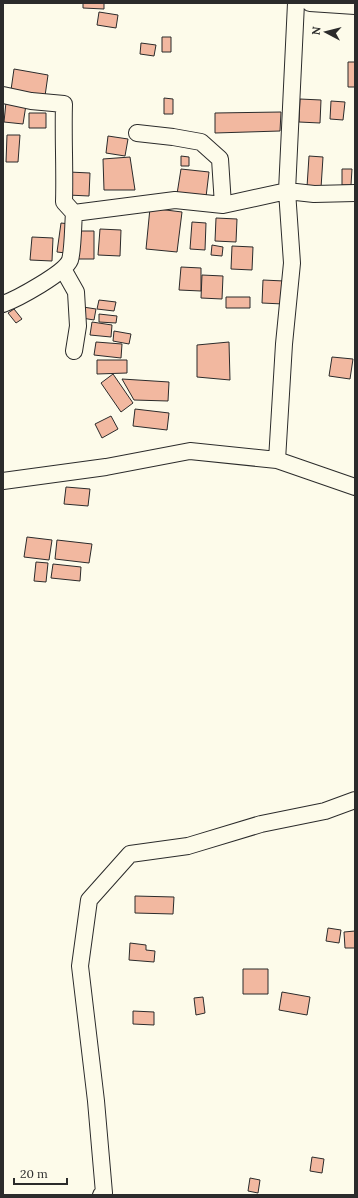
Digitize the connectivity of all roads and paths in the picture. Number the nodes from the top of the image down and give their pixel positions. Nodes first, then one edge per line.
1 (296, 3) edge
2 (310, 3) edge
3 (355, 6) edge
4 (3, 95) edge
5 (137, 133) dead end
6 (288, 191) junction
7 (355, 193) edge
8 (223, 205) junction
9 (74, 213) junction
10 (63, 269) junction
11 (3, 304) edge
12 (74, 351) dead end
13 (277, 460) junction
14 (3, 481) edge
15 (355, 487) edge
16 (355, 800) edge
17 (101, 1195) edge

1 - 6 street
2 - 3 street
4 - 9 street
5 - 8 street
6 - 7 street
6 - 8 street
6 - 13 street
8 - 9 street
9 - 10 street
10 - 11 street
10 - 12 street
13 - 14 street
13 - 15 street
16 - 17 street

